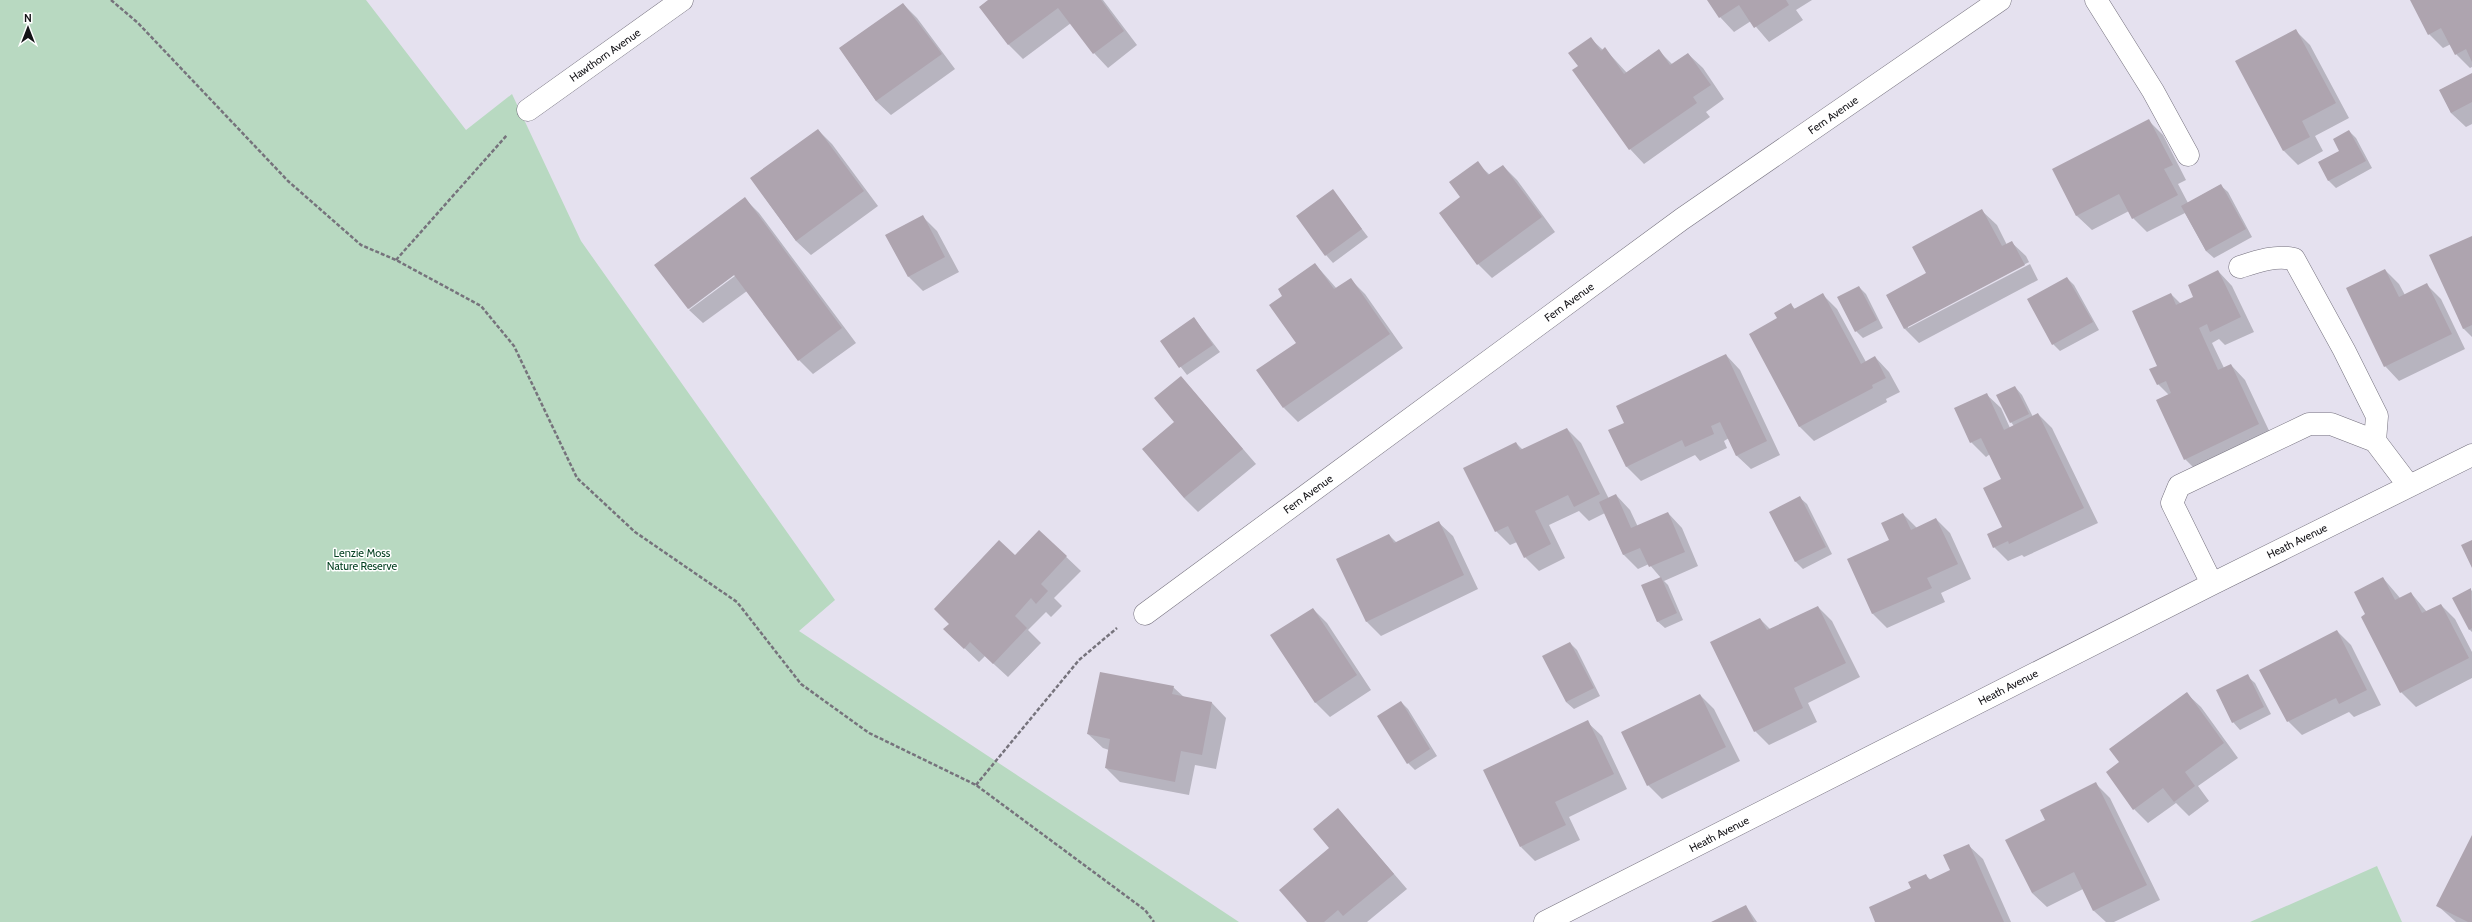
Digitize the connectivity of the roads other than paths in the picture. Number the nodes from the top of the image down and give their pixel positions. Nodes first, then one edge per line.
1 (682, 0) edge
2 (2000, 0) edge
3 (2096, 0) edge
4 (528, 110) road end
5 (2188, 155) dead end
6 (2240, 267) dead end
7 (2375, 441) junction
8 (2472, 455) edge
9 (2409, 486) junction
10 (2212, 584) junction
11 (1145, 614) road end
12 (1545, 922) edge

1 - 4 street, Hawthorn Avenue
2 - 11 street, Fern Avenue
3 - 5 street
6 - 7 street
7 - 9 street
7 - 10 street
8 - 9 street, Heath Avenue
9 - 10 street, Heath Avenue
10 - 12 street, Heath Avenue

